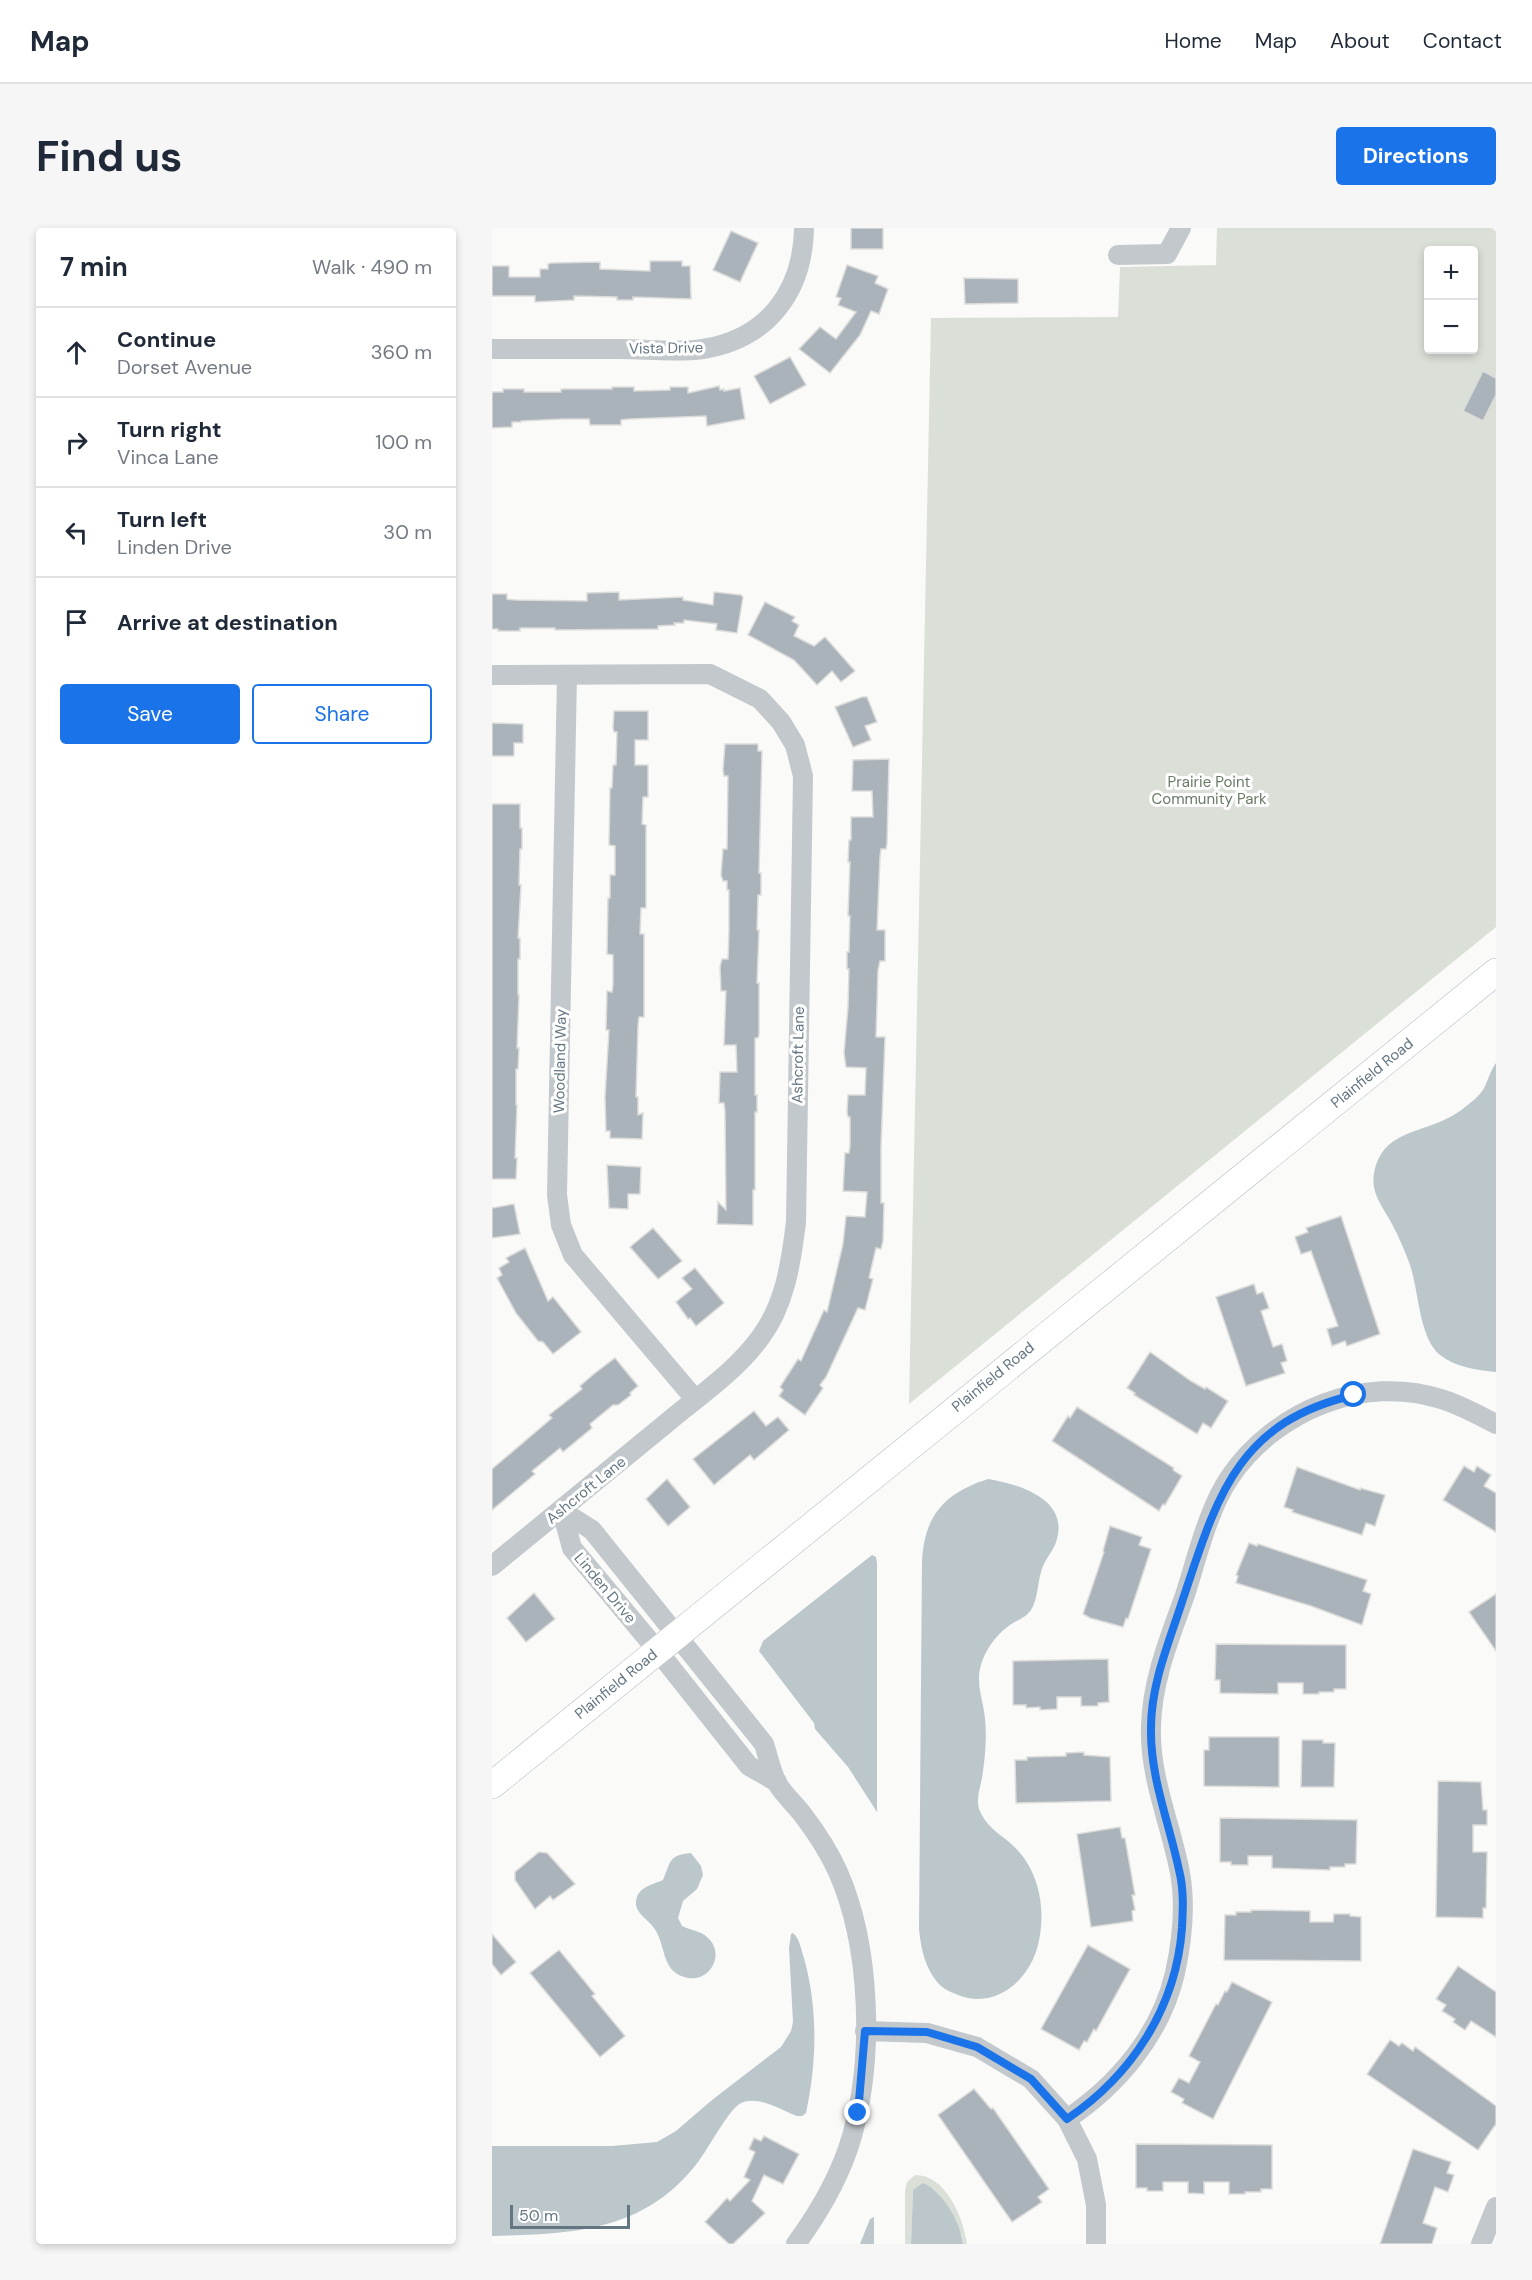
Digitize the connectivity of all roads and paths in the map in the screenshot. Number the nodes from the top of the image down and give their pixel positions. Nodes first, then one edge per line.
1 (804, 228) edge
2 (1180, 228) edge
3 (1118, 255) dead end
4 (492, 349) edge
5 (492, 675) edge
6 (567, 675) junction
7 (1496, 972) edge
8 (695, 1399) junction
9 (1496, 1424) edge
10 (562, 1510) junction
11 (492, 1566) edge
12 (666, 1642) junction
13 (492, 1785) edge
14 (865, 2031) junction
15 (1067, 2119) junction
16 (1496, 2208) edge
17 (796, 2244) edge
18 (1096, 2244) edge
19 (1481, 2244) edge

1 - 4 street, Vista Drive
2 - 3 street
5 - 6 street, Ashcroft Lane
6 - 8 street, Woodland Way
6 - 8 street, Ashcroft Lane
7 - 12 main road, Plainfield Road
8 - 10 street, Ashcroft Lane
9 - 15 street
10 - 11 street, Ashcroft Lane
10 - 12 street, Linden Drive
10 - 12 street, Linden Drive
12 - 13 main road, Plainfield Road
12 - 14 street, Linden Drive
14 - 15 street
14 - 17 street, Linden Drive
15 - 18 street
16 - 19 street

